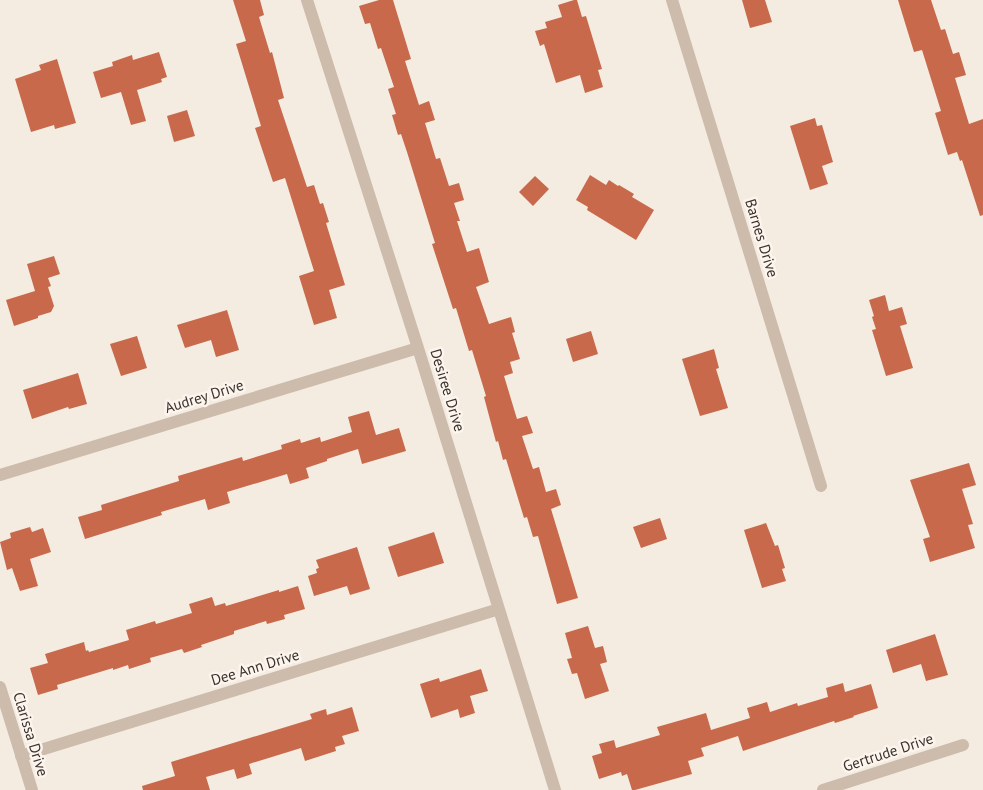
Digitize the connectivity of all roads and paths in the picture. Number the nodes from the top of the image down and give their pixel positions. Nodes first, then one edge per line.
1 (307, 0) edge
2 (672, 0) edge
3 (418, 348) junction
4 (0, 475) edge
5 (821, 486) dead end
6 (499, 609) junction
7 (0, 687) edge
8 (963, 745) dead end
9 (21, 756) junction
10 (32, 790) edge
11 (554, 790) edge
12 (823, 790) edge

1 - 3 street, Desiree Drive
2 - 5 street, Barnes Drive
3 - 4 street, Audrey Drive
3 - 6 street, Desiree Drive
6 - 9 street, Dee Ann Drive
6 - 11 street, Desiree Drive
7 - 9 street, Clarissa Drive
8 - 12 street, Gertrude Drive
9 - 10 street, Clarissa Drive

